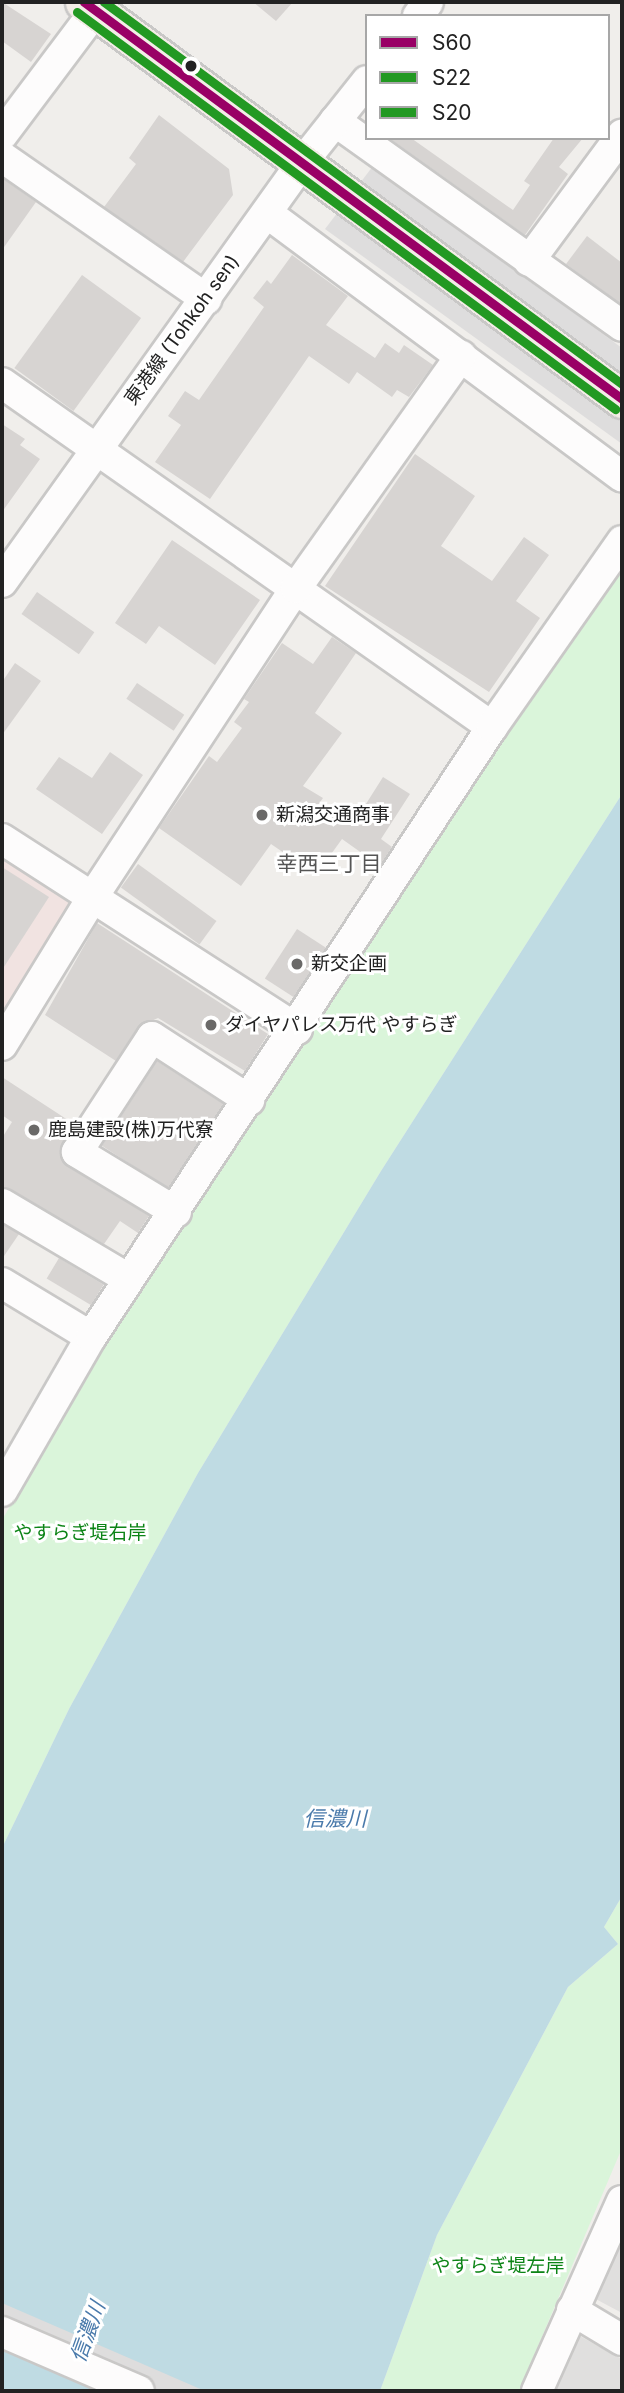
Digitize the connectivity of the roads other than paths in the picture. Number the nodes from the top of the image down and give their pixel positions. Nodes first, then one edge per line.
1 (94, 4) edge
2 (365, 84) edge
3 (335, 121) junction
4 (2, 135) edge
5 (622, 135) edge
6 (2, 157) edge
7 (301, 164) junction
8 (267, 214) junction
9 (529, 261) junction
10 (206, 299) junction
11 (622, 326) edge
12 (461, 356) junction
13 (2, 383) edge
14 (622, 398) edge
15 (96, 448) junction
16 (622, 477) edge
17 (622, 541) edge
18 (2, 582) edge
19 (296, 588) junction
20 (492, 727) junction
21 (2, 839) edge
22 (92, 898) junction
23 (297, 1029) junction
24 (2, 1045) edge
25 (249, 1100) junction
26 (2, 1203) edge
27 (176, 1212) junction
28 (129, 1279) junction
29 (2, 1283) edge
30 (91, 1337) junction
31 (2, 1491) edge
32 (619, 2218) edge
33 (572, 2311) junction
34 (2, 2332) edge
35 (622, 2340) edge
36 (139, 2391) edge
37 (537, 2391) edge

1 - 4 street
1 - 7 main road
2 - 3 street, 東港線 (Tohkoh sen)
3 - 7 street, 東港線 (Tohkoh sen)
3 - 9 street
5 - 9 street
6 - 10 street
7 - 8 street, 東港線 (Tohkoh sen)
7 - 14 main road
8 - 10 street, 東港線 (Tohkoh sen)
8 - 12 street
9 - 11 street
10 - 15 street, 東港線 (Tohkoh sen)
12 - 16 street
12 - 19 street
13 - 15 street
15 - 18 street, 東港線 (Tohkoh sen)
15 - 19 street
17 - 20 street
19 - 20 street
19 - 22 street
20 - 23 street
21 - 22 street
22 - 23 street
22 - 24 street
23 - 25 street
25 - 27 street
25 - 27 street
26 - 28 street
27 - 28 street
28 - 30 street
29 - 30 street
30 - 31 street
32 - 33 street
33 - 35 street
33 - 37 street
34 - 36 street

